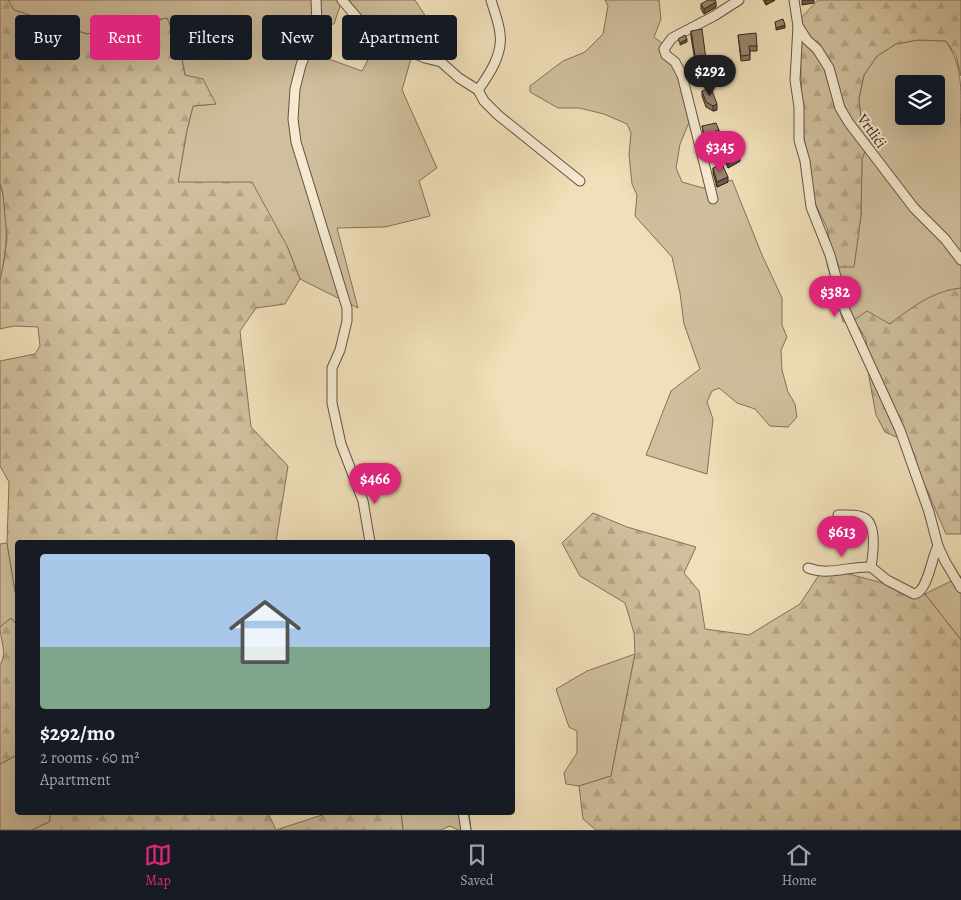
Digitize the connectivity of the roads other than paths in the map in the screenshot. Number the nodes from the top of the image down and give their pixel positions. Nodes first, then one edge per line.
1 (316, 0) edge
2 (342, 0) edge
3 (491, 0) edge
4 (738, 0) edge
5 (794, 0) edge
6 (798, 26) junction
7 (478, 90) junction
8 (580, 181) dead end
9 (713, 199) dead end
10 (961, 260) edge
11 (838, 515) dead end
12 (370, 540) edge
13 (938, 546) junction
14 (871, 567) junction
15 (808, 568) dead end
16 (961, 588) edge
17 (464, 815) edge
18 (466, 830) edge

1 - 12 street
2 - 7 street
3 - 7 street
4 - 9 street
5 - 6 street, Vrtlići
6 - 10 street, Vrtlići
6 - 13 street
7 - 8 street
11 - 14 street
13 - 14 street
13 - 16 street
14 - 15 street
17 - 18 street

